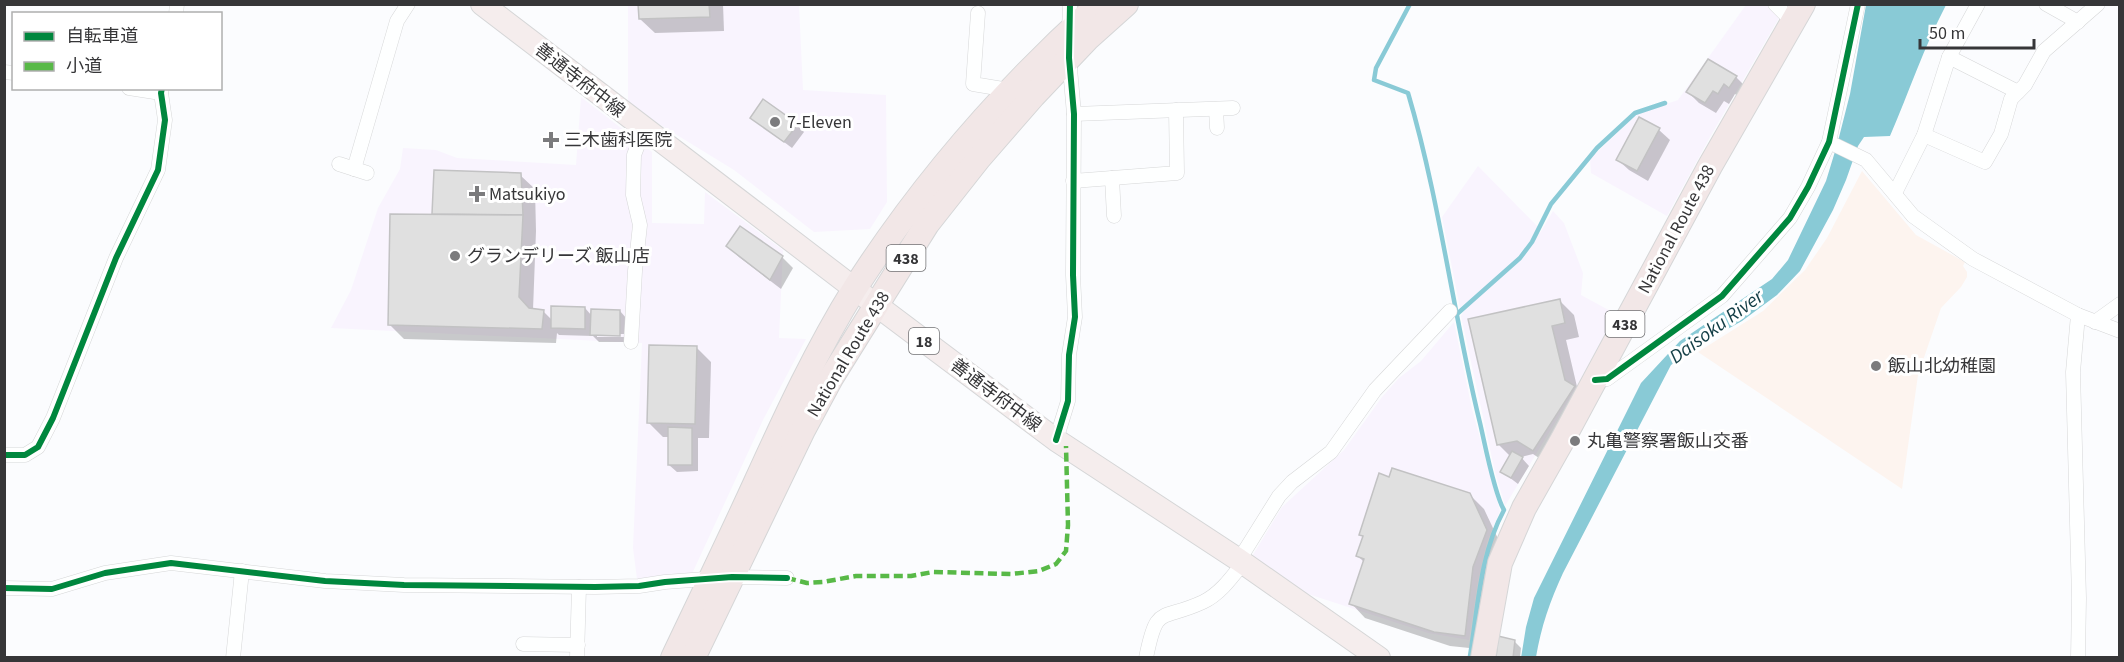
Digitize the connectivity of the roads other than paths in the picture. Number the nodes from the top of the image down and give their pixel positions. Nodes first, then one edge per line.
1 (408, 4) edge
2 (482, 4) edge
3 (1070, 4) edge
4 (1099, 4) edge
5 (1126, 4) edge
6 (1775, 4) edge
7 (1858, 4) edge
8 (1978, 4) edge
9 (2046, 4) edge
10 (2098, 4) edge
11 (978, 13) dead end
12 (1798, 13) edge
13 (2078, 22) junction
14 (1069, 31) junction
15 (1949, 57) junction
16 (1069, 58) junction
17 (1009, 90) junction
18 (161, 91) edge
19 (2018, 92) junction
20 (1233, 108) dead end
21 (1216, 109) junction
22 (1176, 110) junction
23 (1074, 114) junction
24 (1216, 128) dead end
25 (644, 129) junction
26 (1924, 135) junction
27 (1831, 143) junction
28 (339, 164) dead end
29 (1112, 178) junction
30 (1073, 181) junction
31 (1895, 193) junction
32 (1114, 216) dead end
33 (855, 290) junction
34 (2120, 304) edge
35 (876, 305) junction
36 (1450, 311) dead end
37 (2078, 315) junction
38 (2096, 322) junction
39 (2120, 331) edge
40 (631, 342) dead end
41 (1595, 380) junction
42 (1056, 440) junction
43 (4, 454) edge
44 (1241, 562) junction
45 (242, 571) junction
46 (721, 578) junction
47 (787, 578) dead end
48 (579, 587) junction
49 (4, 588) edge
50 (523, 644) dead end
51 (578, 651) edge
52 (233, 657) edge
53 (673, 657) edge
54 (693, 657) edge
55 (1146, 657) edge
56 (1379, 657) edge
57 (1483, 657) edge
58 (2078, 657) edge

1 - 28 street
2 - 25 main road, 善通寺府中線 / 18
3 - 14 street
4 - 14 highway, National Route 438 / 438
5 - 16 highway, National Route 438 / 438
6 - 12 street
7 - 27 street
8 - 15 street
9 - 13 street
10 - 13 street
11 - 17 street
12 - 41 highway, National Route 438 / 438
13 - 19 street
14 - 16 street
14 - 17 highway, National Route 438 / 438
15 - 19 street
15 - 26 street
16 - 23 street
16 - 35 highway, National Route 438 / 438
17 - 33 highway, National Route 438 / 438
18 - 43 street
19 - 26 street
20 - 21 street
21 - 22 street
21 - 24 street
22 - 23 street
22 - 29 street
23 - 30 street
25 - 33 main road, 善通寺府中線 / 18
25 - 40 street
26 - 31 street
27 - 31 street
27 - 41 street
29 - 30 street
29 - 32 street
30 - 42 street
31 - 37 street
33 - 35 main road, 善通寺府中線 / 18
33 - 46 highway, National Route 438 / 438
34 - 38 street
35 - 42 main road, 善通寺府中線 / 18
35 - 46 highway, National Route 438 / 438
36 - 44 street
37 - 38 street
37 - 58 street
38 - 39 street
41 - 57 highway, National Route 438 / 438
42 - 44 main road, 善通寺府中線 / 18
44 - 55 street
44 - 56 main road, 善通寺府中線 / 18
45 - 48 street
45 - 49 street
45 - 52 street
46 - 47 street
46 - 48 street
46 - 53 highway, National Route 438 / 438
46 - 54 highway, National Route 438 / 438
48 - 51 street
50 - 51 street

